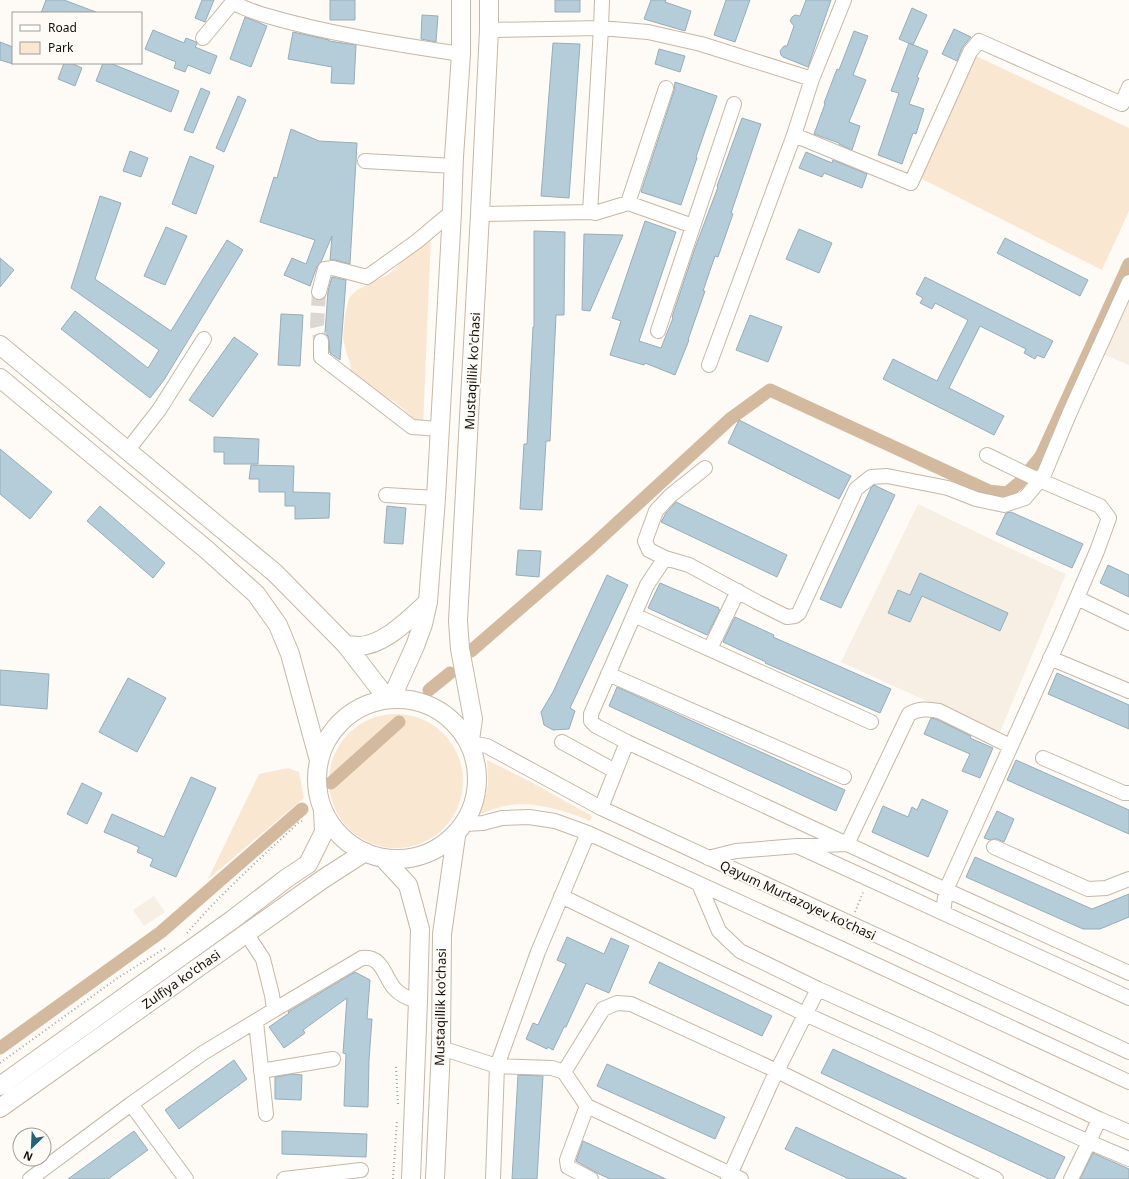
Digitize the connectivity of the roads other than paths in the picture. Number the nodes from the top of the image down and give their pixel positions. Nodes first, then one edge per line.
1 (460, 0) edge
2 (489, 0) edge
3 (602, 0) edge
4 (844, 0) edge
5 (234, 2) edge
6 (601, 28) junction
7 (489, 30) junction
8 (203, 38) dead end
9 (461, 54) junction
10 (812, 79) junction
11 (1129, 87) edge
12 (666, 88) dead end
13 (734, 104) dead end
14 (1125, 105) edge
15 (794, 136) junction
16 (365, 161) dead end
17 (454, 166) junction
18 (628, 203) junction
19 (452, 204) junction
20 (481, 207) junction
21 (590, 212) junction
22 (693, 226) junction
23 (1129, 282) edge
24 (318, 292) tunnel mouth
25 (658, 331) dead end
26 (204, 340) dead end
27 (321, 341) tunnel mouth
28 (0, 345) edge
29 (709, 365) dead end
30 (0, 378) edge
31 (440, 429) junction
32 (127, 451) junction
33 (987, 455) dead end
34 (705, 468) dead end
35 (110, 469) junction
36 (1035, 478) junction
37 (386, 496) dead end
38 (436, 498) junction
39 (665, 558) junction
40 (738, 591) junction
41 (1077, 598) junction
42 (428, 602) junction
43 (634, 615) junction
44 (1129, 623) edge
45 (346, 645) junction
46 (710, 649) junction
47 (1050, 658) junction
48 (608, 674) junction
49 (1129, 691) edge
50 (389, 697) junction
51 (871, 722) dead end
52 (470, 741) junction
53 (562, 742) dead end
54 (627, 742) junction
55 (1010, 746) junction
56 (318, 757) junction
57 (1043, 758) dead end
58 (615, 772) junction
59 (844, 777) dead end
60 (1129, 793) edge
61 (601, 808) junction
62 (323, 810) junction
63 (460, 830) junction
64 (588, 833) junction
65 (846, 844) junction
66 (797, 846) junction
67 (994, 847) dead end
68 (364, 852) junction
69 (383, 858) junction
70 (708, 858) junction
71 (1129, 878) edge
72 (699, 884) junction
73 (946, 890) junction
74 (561, 896) junction
75 (943, 913) junction
76 (246, 933) junction
77 (1129, 973) edge
78 (818, 989) junction
79 (1129, 998) edge
80 (418, 1001) junction
81 (274, 1010) junction
82 (805, 1014) junction
83 (256, 1022) junction
84 (441, 1048) junction
85 (1129, 1052) edge
86 (333, 1059) dead end
87 (498, 1066) junction
88 (261, 1071) junction
89 (777, 1071) junction
90 (564, 1072) junction
91 (1129, 1082) edge
92 (0, 1086) edge
93 (131, 1104) junction
94 (587, 1106) junction
95 (0, 1108) edge
96 (266, 1114) dead end
97 (1099, 1119) junction
98 (1129, 1132) edge
99 (1089, 1142) junction
100 (1129, 1159) edge
101 (361, 1170) dead end
102 (734, 1177) edge
103 (30, 1179) edge
104 (186, 1179) edge
105 (284, 1179) edge
106 (411, 1179) edge
107 (435, 1179) edge
108 (493, 1179) edge
109 (591, 1179) edge
110 (995, 1179) edge
111 (1071, 1179) edge

1 - 9 main road
2 - 7 main road, Mustaqillik ko'chasi
3 - 6 street
4 - 10 street
5 - 8 street
5 - 9 street
6 - 7 street
6 - 10 street
6 - 21 street
7 - 20 main road, Mustaqillik ko'chasi
9 - 17 main road
10 - 15 street
11 - 14 street
12 - 18 street
13 - 22 street
14 - 15 street
15 - 29 street
16 - 17 street
17 - 19 main road
18 - 21 street
18 - 22 street
19 - 20 main road
19 - 24 street
19 - 31 main road
20 - 21 street
20 - 52 main road, Mustaqillik ko'chasi
22 - 25 street
23 - 36 street
26 - 32 street
27 - 31 street
28 - 32 main road
30 - 35 main road
31 - 38 main road
32 - 35 main road
32 - 45 main road
33 - 36 street
34 - 39 street
35 - 56 main road
36 - 40 street
36 - 41 street
37 - 38 street
38 - 42 main road
39 - 40 street
39 - 43 street
40 - 46 street
41 - 44 street
41 - 47 street
42 - 45 main road
42 - 50 main road
43 - 46 street
43 - 48 street
45 - 50 main road
46 - 51 street
47 - 49 street
47 - 55 street
48 - 54 street
48 - 59 street
50 - 52 main road
50 - 56 main road
52 - 61 street, Qayum Murtazoyev ko'chasi
52 - 63 main road, Mustaqillik ko'chasi
53 - 58 street
54 - 58 street
54 - 65 street
55 - 65 street
55 - 73 street
56 - 62 main road
57 - 60 street
58 - 61 street
61 - 70 street, Qayum Murtazoyev ko'chasi
62 - 68 main road
62 - 92 main road, Zulfiya ko'chasi
63 - 64 street, Qayum Murtazoyev ko'chasi
63 - 69 main road
63 - 84 main road, Mustaqillik ko'chasi
64 - 72 street, Qayum Murtazoyev ko'chasi
64 - 74 street
65 - 66 street
65 - 73 street
66 - 70 street
66 - 75 street
67 - 71 street
68 - 69 main road
68 - 76 main road, Zulfiya ko'chasi
69 - 80 main road, Mustaqillik ko'chasi
70 - 85 street, Qayum Murtazoyev ko'chasi
72 - 78 street
72 - 91 street, Qayum Murtazoyev ko'chasi
73 - 75 street
73 - 77 street
74 - 82 street
74 - 87 street
75 - 79 street
76 - 81 street
76 - 95 main road, Zulfiya ko'chasi
78 - 82 street
78 - 97 street
80 - 81 street
80 - 106 main road, Mustaqillik ko'chasi
81 - 83 street
82 - 89 street
82 - 99 street
83 - 88 street
83 - 93 street
84 - 87 street
84 - 107 main road, Mustaqillik ko'chasi
86 - 88 street
87 - 90 street
87 - 108 street
88 - 96 street
89 - 90 street
89 - 102 street
89 - 110 street
90 - 94 street
93 - 103 street
93 - 104 street
94 - 102 street
94 - 109 street
97 - 98 street
97 - 99 street
99 - 100 street
99 - 111 street
101 - 105 street

